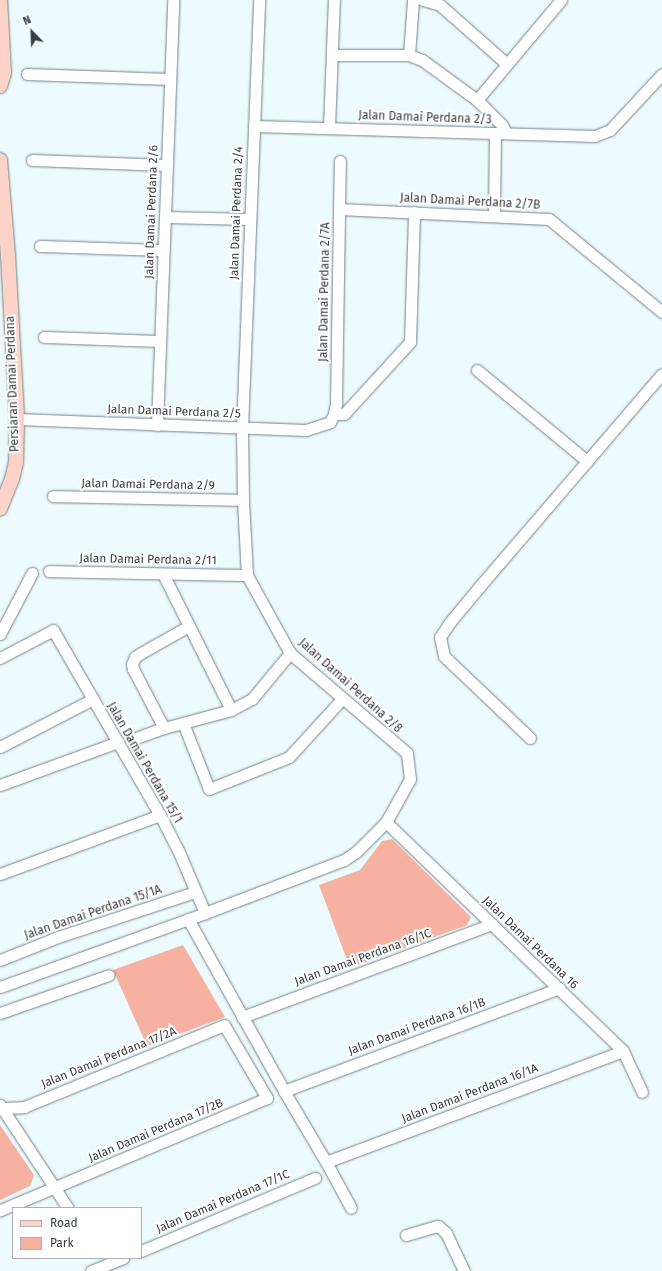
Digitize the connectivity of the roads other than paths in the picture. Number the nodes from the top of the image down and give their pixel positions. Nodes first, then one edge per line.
1 (0, 0) edge
2 (173, 0) edge
3 (259, 0) edge
4 (334, 0) edge
5 (413, 0) edge
6 (423, 0) edge
7 (561, 1) edge
8 (332, 55) junction
9 (408, 55) junction
10 (507, 64) junction
11 (27, 74) dead end
12 (662, 74) edge
13 (170, 80) junction
14 (0, 86) edge
15 (477, 100) junction
16 (254, 126) junction
17 (329, 128) junction
18 (500, 133) junction
19 (0, 160) edge
20 (32, 160) dead end
21 (340, 161) dead end
22 (167, 165) junction
23 (339, 209) junction
24 (414, 212) junction
25 (494, 216) junction
26 (165, 217) junction
27 (250, 219) junction
28 (40, 246) dead end
29 (163, 250) junction
30 (662, 312) edge
31 (44, 337) dead end
32 (160, 341) junction
33 (477, 370) dead end
34 (662, 374) edge
35 (332, 418) junction
36 (17, 419) junction
37 (157, 425) junction
38 (242, 428) junction
39 (587, 461) junction
40 (53, 496) dead end
41 (243, 500) junction
42 (0, 509) edge
43 (49, 571) dead end
44 (32, 573) dead end
45 (163, 574) junction
46 (247, 575) junction
47 (189, 626) junction
48 (0, 634) edge
49 (290, 653) junction
50 (0, 658) edge
51 (93, 699) junction
52 (342, 699) junction
53 (231, 710) junction
54 (183, 723) junction
55 (164, 728) junction
56 (530, 738) dead end
57 (133, 739) dead end
58 (118, 742) junction
59 (0, 747) edge
60 (0, 785) edge
61 (160, 815) junction
62 (386, 822) junction
63 (0, 874) edge
64 (195, 892) junction
65 (205, 913) junction
66 (188, 919) junction
67 (492, 924) junction
68 (0, 960) edge
69 (109, 975) dead end
70 (0, 987) edge
71 (559, 988) junction
72 (0, 1013) edge
73 (242, 1017) junction
74 (623, 1051) junction
75 (284, 1090) junction
76 (642, 1092) dead end
77 (267, 1098) joint
78 (1, 1107) edge
79 (326, 1162) junction
80 (315, 1178) dead end
81 (54, 1188) junction
82 (67, 1207) edge
83 (351, 1208) dead end
84 (0, 1210) edge
85 (406, 1235) dead end
86 (142, 1250) edge
87 (121, 1259) edge
88 (106, 1265) edge
89 (91, 1271) edge
90 (464, 1271) edge

1 - 14 main road
2 - 13 street, Jalan Damai Perdana 2/6
3 - 16 street, Jalan Damai Perdana 2/4
4 - 8 street
5 - 9 street
6 - 10 street
7 - 10 street
8 - 9 street
8 - 17 street
9 - 15 street
10 - 15 street
11 - 13 street
12 - 18 street, Jalan Damai Perdana 2/3
13 - 22 street, Jalan Damai Perdana 2/6
15 - 18 street
16 - 17 street, Jalan Damai Perdana 2/3
16 - 27 street, Jalan Damai Perdana 2/4
17 - 18 street, Jalan Damai Perdana 2/3
18 - 25 street
19 - 36 main road, Persiaran Damai Perdana
20 - 22 street
21 - 23 street, Jalan Damai Perdana 2/7A
22 - 26 street, Jalan Damai Perdana 2/6
23 - 24 street, Jalan Damai Perdana 2/7B
23 - 35 street, Jalan Damai Perdana 2/7A
24 - 25 street, Jalan Damai Perdana 2/7B
24 - 35 street, Jalan Damai Perdana 2/5
25 - 30 street, Jalan Damai Perdana 2/7B
26 - 27 street
26 - 29 street, Jalan Damai Perdana 2/6
27 - 38 street, Jalan Damai Perdana 2/4
28 - 29 street
29 - 32 street, Jalan Damai Perdana 2/6
31 - 32 street
32 - 37 street, Jalan Damai Perdana 2/6
33 - 39 street
34 - 39 street
35 - 38 street, Jalan Damai Perdana 2/5
36 - 37 street, Jalan Damai Perdana 2/5
36 - 42 main road, Persiaran Damai Perdana
37 - 38 street, Jalan Damai Perdana 2/5
38 - 41 street, Jalan Damai Perdana 2/8
39 - 56 street
40 - 41 street, Jalan Damai Perdana 2/9
41 - 46 street, Jalan Damai Perdana 2/8
43 - 45 street, Jalan Damai Perdana 2/11
44 - 48 street
45 - 46 street, Jalan Damai Perdana 2/11
45 - 47 street
46 - 49 street, Jalan Damai Perdana 2/8
47 - 53 street
47 - 55 street
49 - 52 street, Jalan Damai Perdana 2/8
49 - 53 street
50 - 51 street, Jalan Damai Perdana 15/1
51 - 58 street, Jalan Damai Perdana 15/1
51 - 59 street
52 - 54 street
52 - 62 street, Jalan Damai Perdana 2/8
53 - 54 street
54 - 55 street
55 - 57 street
58 - 60 street
58 - 61 street, Jalan Damai Perdana 15/1
61 - 63 street
61 - 64 street, Jalan Damai Perdana 15/1
62 - 65 street
62 - 67 street, Jalan Damai Perdana 16
64 - 65 street, Jalan Damai Perdana 15/1
64 - 68 street, Jalan Damai Perdana 15/1A
65 - 66 street
66 - 70 street
66 - 73 street
67 - 71 street, Jalan Damai Perdana 16
67 - 73 street, Jalan Damai Perdana 16/1C
69 - 72 street
71 - 74 street, Jalan Damai Perdana 16
71 - 75 street, Jalan Damai Perdana 16/1B
73 - 75 street
74 - 76 street, Jalan Damai Perdana 16
74 - 79 street, Jalan Damai Perdana 16/1A
75 - 79 street
77 - 78 street, Jalan Damai Perdana 17/2A
77 - 81 street, Jalan Damai Perdana 17/2B
78 - 81 street
79 - 83 street
80 - 86 street, Jalan Damai Perdana 17/1C
81 - 82 street
81 - 84 street, Jalan Damai Perdana 17/2B
85 - 90 street
87 - 88 street
88 - 89 street

